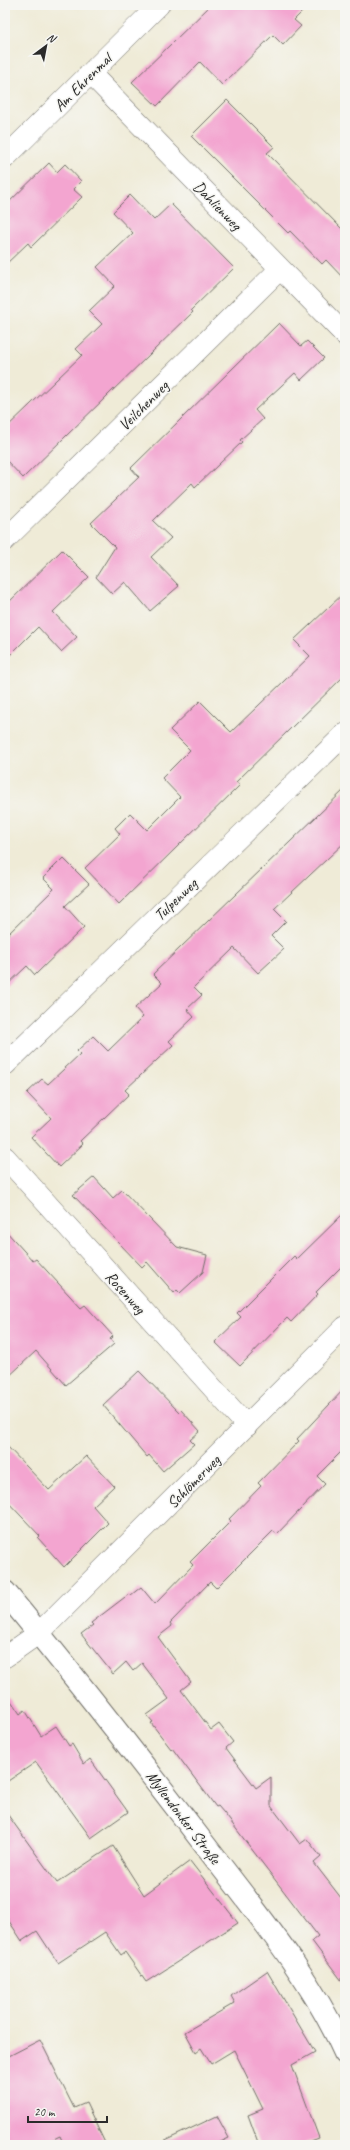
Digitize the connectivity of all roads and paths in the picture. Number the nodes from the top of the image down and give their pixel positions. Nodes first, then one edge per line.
1 (159, 5) edge
2 (91, 74) junction
3 (5, 158) edge
4 (280, 269) junction
5 (345, 335) edge
6 (5, 540) edge
7 (345, 734) edge
8 (5, 1065) edge
9 (5, 1157) edge
10 (345, 1327) edge
11 (247, 1426) junction
12 (5, 1592) edge
13 (39, 1633) junction
14 (5, 1656) edge
15 (345, 2053) edge

1 - 2 street, Am Ehrenmal
2 - 3 street, Am Ehrenmal
2 - 4 street, Dahlienweg
4 - 5 street, Dahlienweg
4 - 6 street, Veilchenweg
7 - 8 street, Tulpenweg
9 - 11 street, Rosenweg
10 - 11 street, Schlömerweg
11 - 13 street, Schlömerweg
12 - 13 street, Myllendonker Straße
13 - 14 street, Schlömerweg
13 - 15 street, Myllendonker Straße

